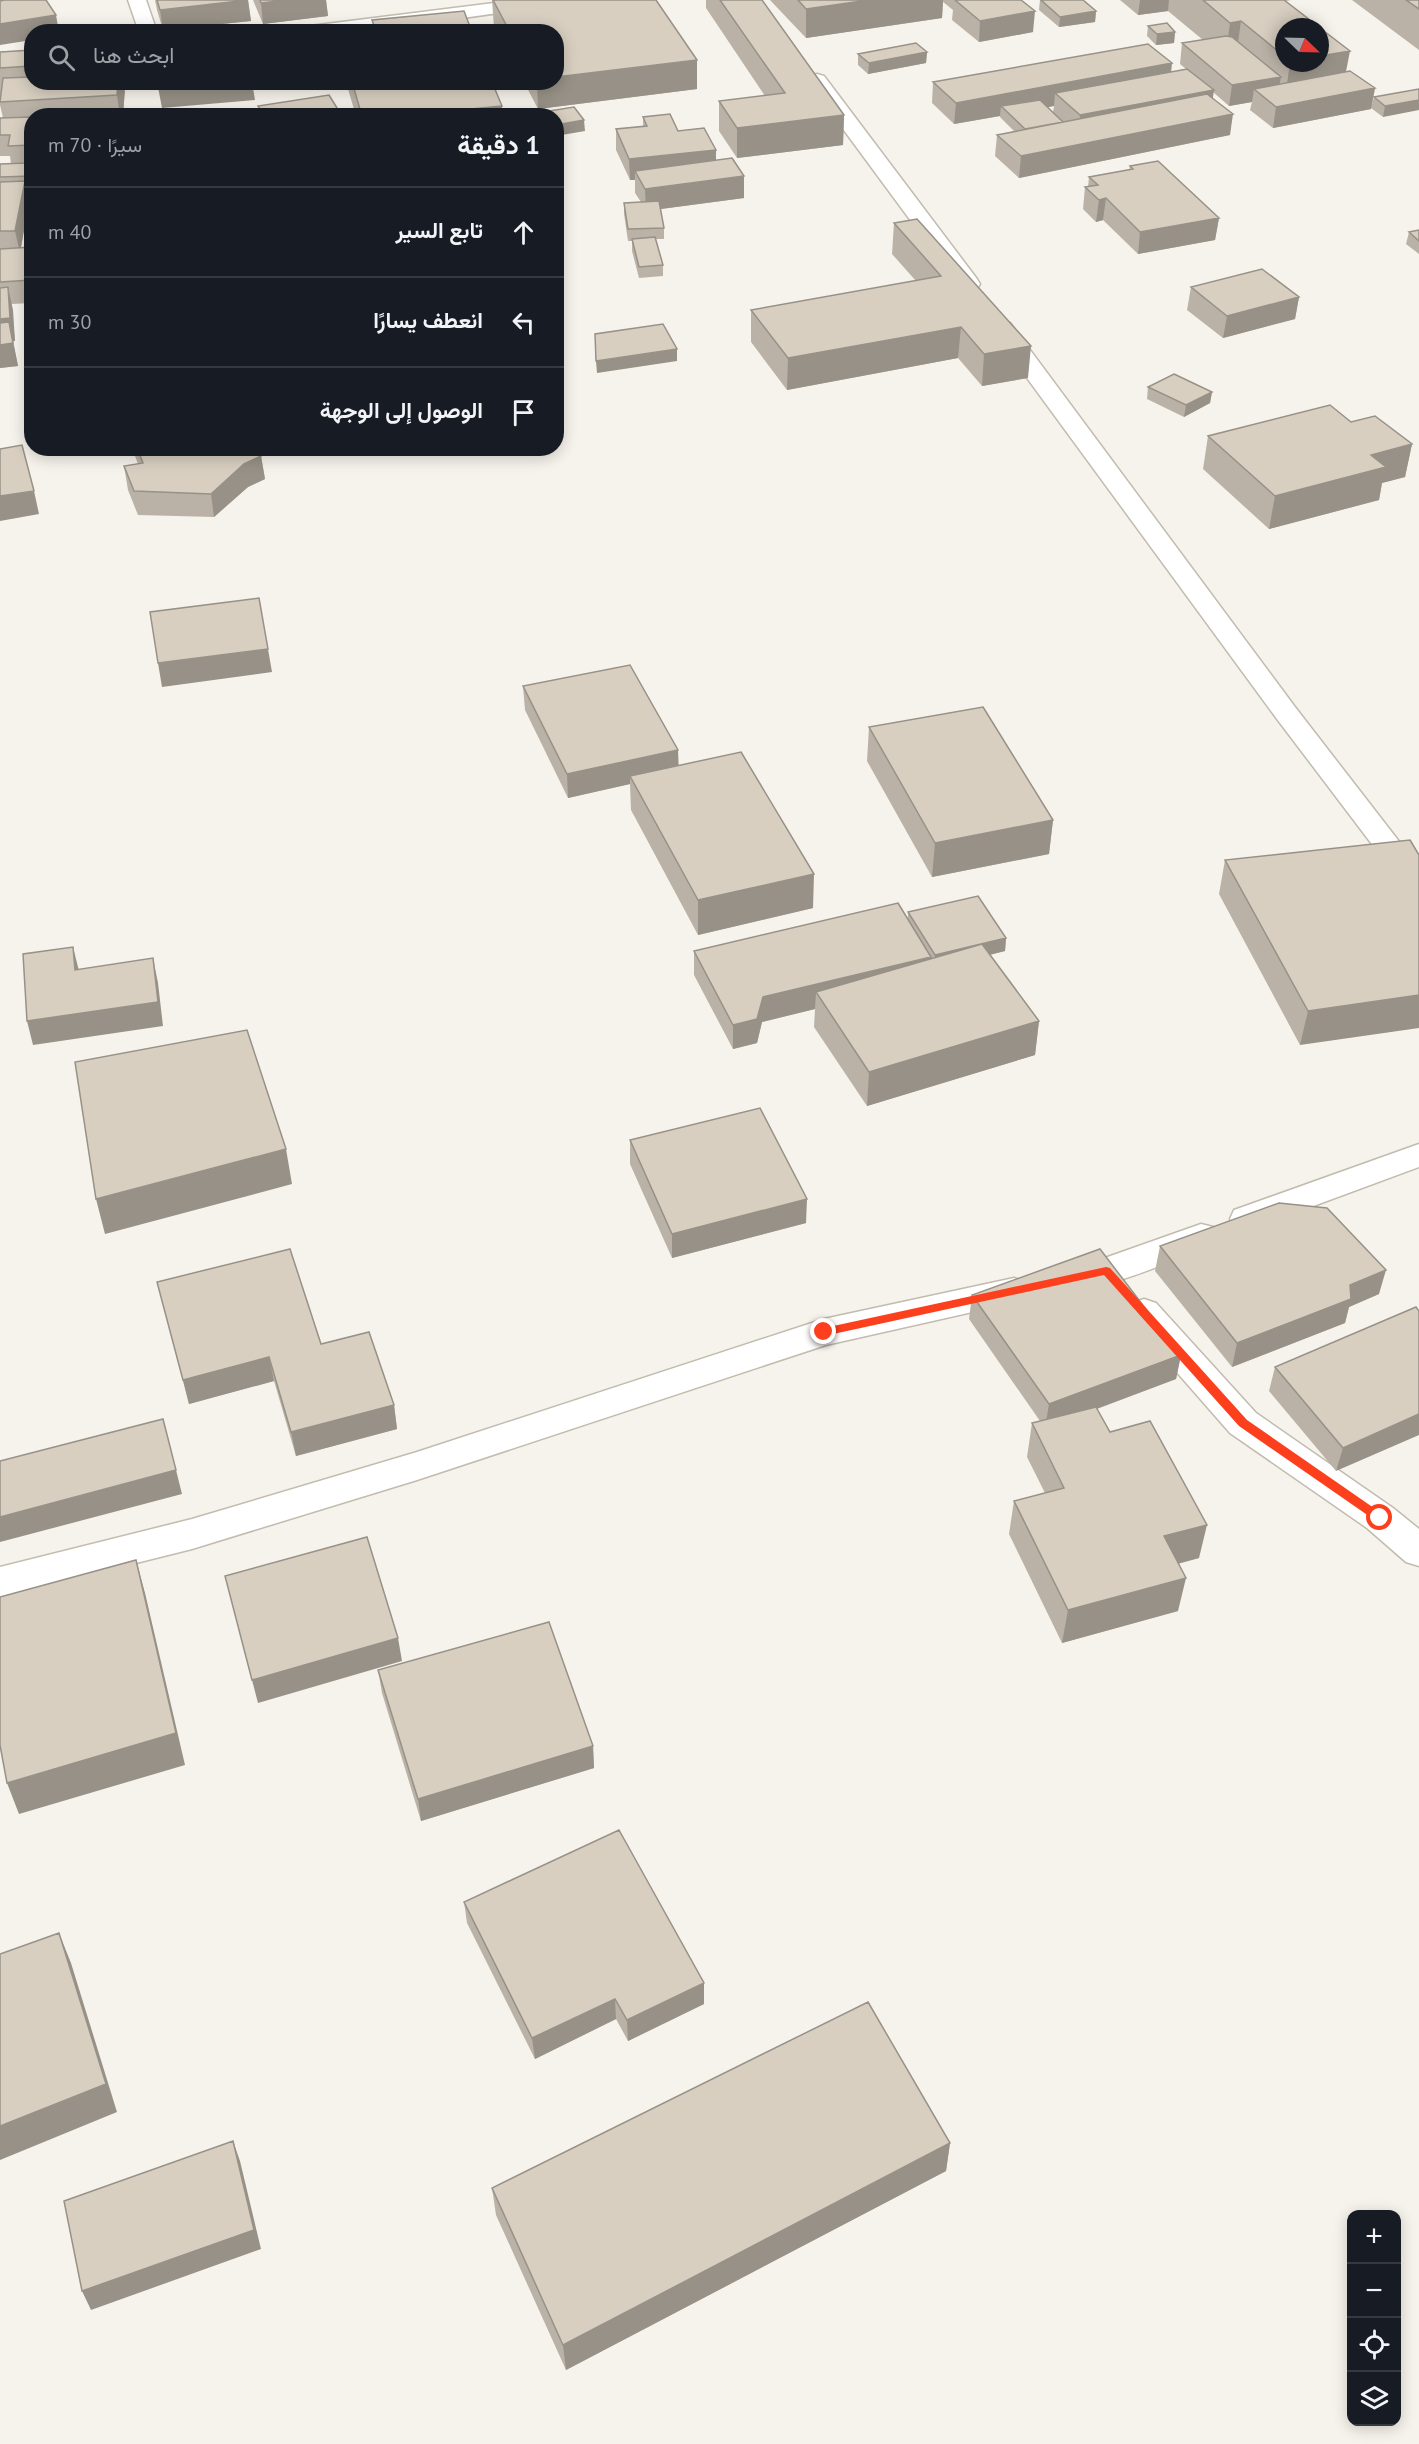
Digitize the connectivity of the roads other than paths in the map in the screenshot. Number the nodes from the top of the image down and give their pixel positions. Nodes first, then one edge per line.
1 (137, 0) edge
2 (555, 0) edge
3 (145, 24) edge
4 (381, 24) edge
5 (806, 65) edge
6 (1419, 891) edge
7 (1419, 1155) edge
8 (1106, 1271) junction
9 (1419, 1551) edge
10 (0, 1582) edge

1 - 3 street
2 - 4 street
5 - 6 street
7 - 8 street
8 - 9 street
8 - 10 street

